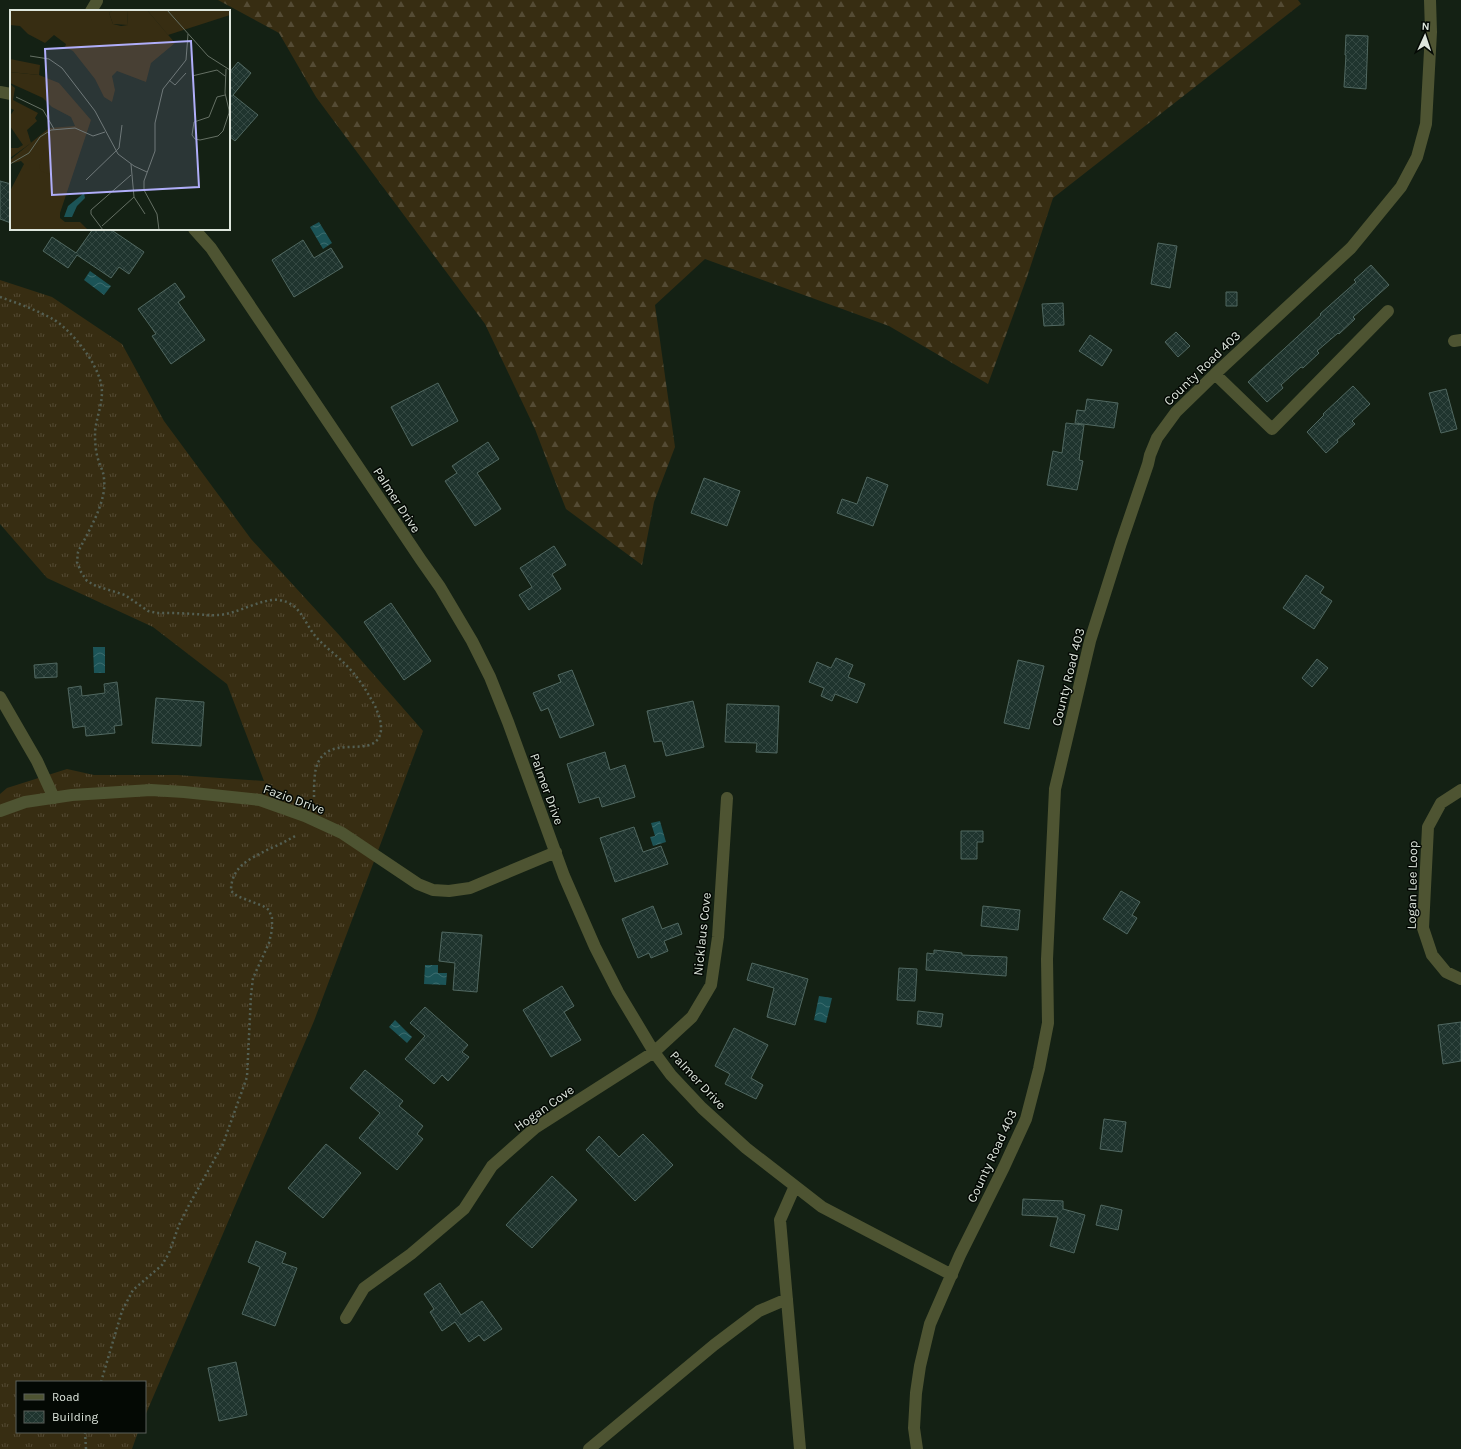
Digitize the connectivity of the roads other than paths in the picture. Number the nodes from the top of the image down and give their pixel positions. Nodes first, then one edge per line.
1 (1430, 0) edge
2 (0, 92) edge
3 (10, 94) edge
4 (195, 230) edge
5 (1388, 312) dead end
6 (1215, 374) junction
7 (0, 697) edge
8 (1461, 790) edge
9 (54, 798) junction
10 (727, 798) dead end
11 (0, 811) edge
12 (556, 852) junction
13 (1461, 979) edge
14 (654, 1052) junction
15 (794, 1186) junction
16 (952, 1275) junction
17 (787, 1299) junction
18 (346, 1318) dead end
19 (589, 1449) edge
20 (800, 1449) edge
21 (917, 1449) edge

1 - 6 street, County Road 403
2 - 3 street
4 - 12 street, Palmer Drive
5 - 6 street
6 - 16 street, County Road 403
7 - 9 street
8 - 13 street, Logan Lee Loop
9 - 11 street, Fazio Drive
9 - 12 street, Fazio Drive
10 - 14 street, Nicklaus Cove
12 - 14 street, Palmer Drive
14 - 15 street, Palmer Drive
14 - 18 street, Hogan Cove
15 - 16 street, Palmer Drive
15 - 17 street
16 - 21 street, County Road 403
17 - 19 street
17 - 20 street

